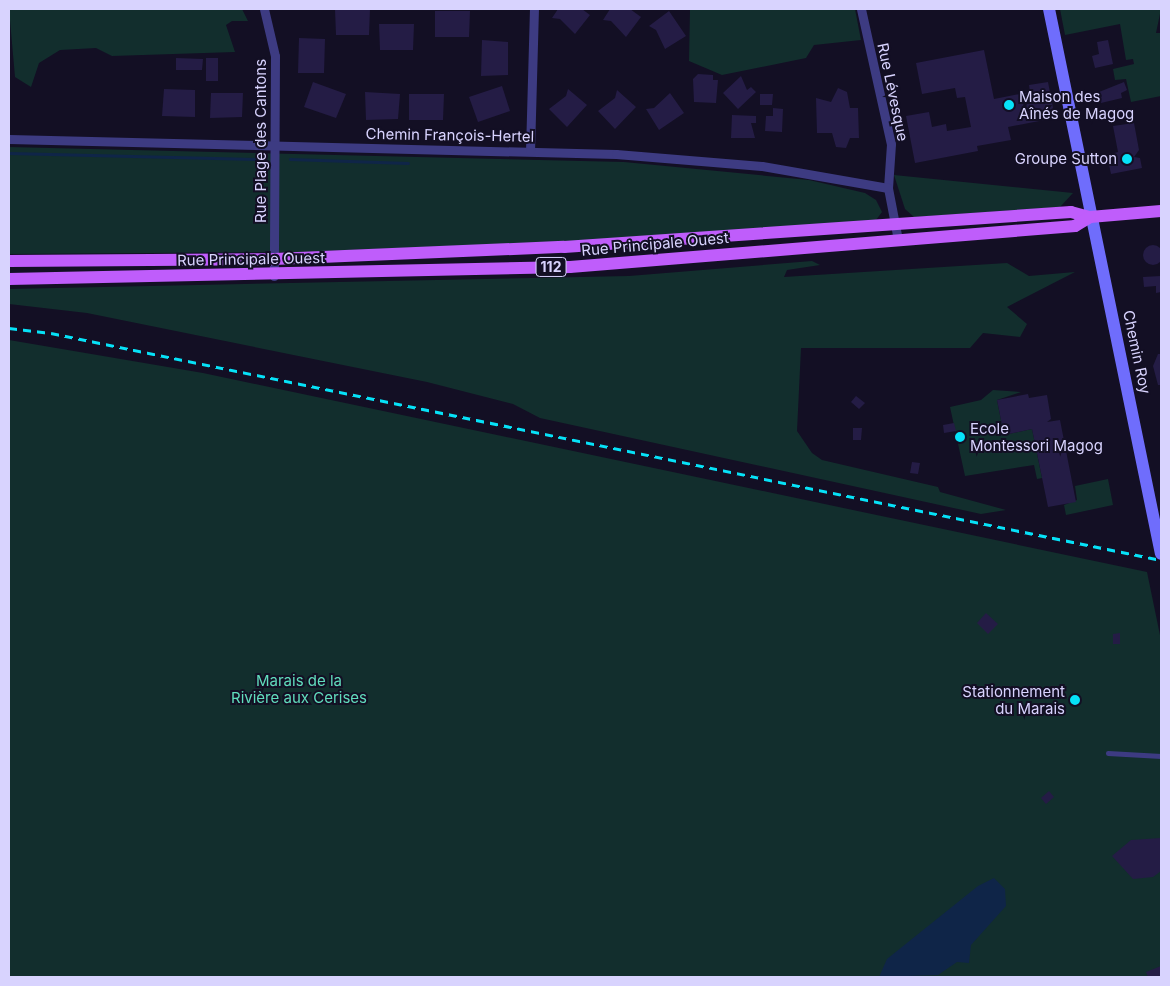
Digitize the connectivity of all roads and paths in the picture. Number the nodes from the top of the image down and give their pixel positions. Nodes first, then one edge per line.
1 (264, 9) edge
2 (534, 9) edge
3 (861, 9) edge
4 (1049, 9) edge
5 (9, 140) edge
6 (273, 146) junction
7 (530, 151) junction
8 (888, 188) junction
9 (1161, 211) edge
10 (1090, 217) junction
11 (896, 225) junction
12 (898, 240) junction
13 (274, 259) junction
14 (9, 261) edge
15 (274, 276) junction
16 (9, 279) edge
17 (1161, 554) edge
18 (1108, 752) dead end
19 (1161, 756) edge

1 - 6 street, Rue Plage des Cantons
2 - 7 street
3 - 8 street, Rue Lévesque
4 - 10 street, Chemin Roy
5 - 6 street, Chemin François-Hertel
6 - 7 street, Chemin François-Hertel
6 - 13 street, Rue Plage des Cantons
7 - 8 street, Chemin François-Hertel
8 - 11 street, Rue Lévesque
9 - 10 main road, Rue Principale Ouest / 112
10 - 11 main road, Rue Principale Ouest / 112
10 - 12 main road, Rue Principale Ouest / 112
10 - 17 street, Chemin Roy
11 - 12 street, Rue Lévesque
11 - 13 main road, Rue Principale Ouest / 112
12 - 15 main road, Rue Principale Ouest / 112
13 - 14 main road, Rue Principale Ouest / 112
13 - 15 street, Rue Plage des Cantons
15 - 16 main road, Rue Principale Ouest / 112
18 - 19 lane

